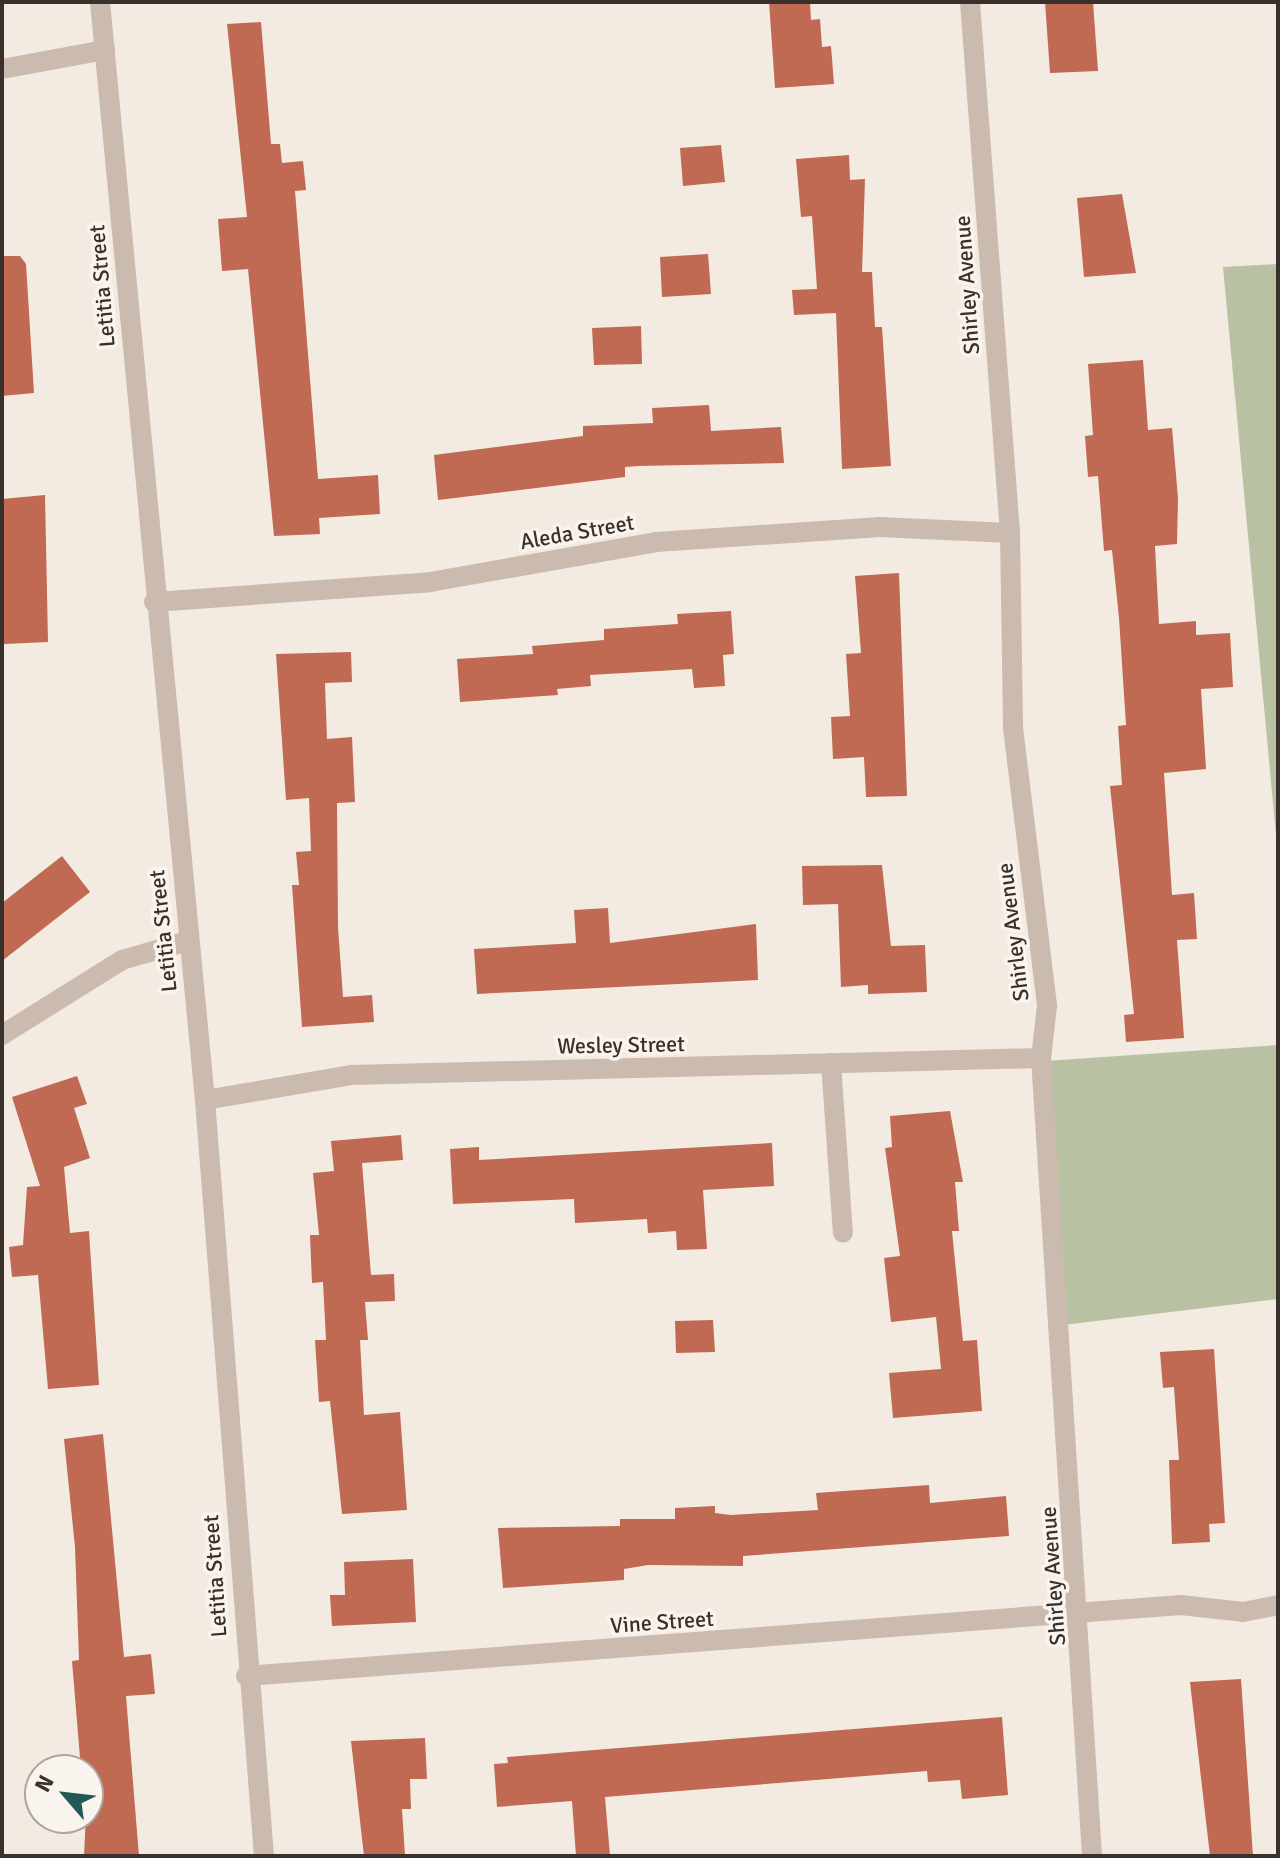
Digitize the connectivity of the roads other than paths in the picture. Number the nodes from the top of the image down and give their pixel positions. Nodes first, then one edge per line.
1 (100, 2) edge
2 (970, 2) edge
3 (105, 50) junction
4 (2, 69) edge
5 (1010, 533) junction
6 (154, 602) junction
7 (188, 941) junction
8 (2, 1035) edge
9 (1041, 1058) junction
10 (831, 1063) junction
11 (205, 1100) junction
12 (843, 1233) dead end
13 (1278, 1605) edge
14 (1081, 1616) junction
15 (246, 1676) junction
16 (264, 1856) edge
17 (1092, 1856) edge

1 - 3 street, Letitia Street
2 - 5 street, Shirley Avenue
3 - 4 street
3 - 6 street, Letitia Street
5 - 6 street, Aleda Street
5 - 9 street, Shirley Avenue
6 - 7 street, Letitia Street
7 - 8 street
7 - 11 street, Letitia Street
9 - 10 street, Wesley Street
9 - 14 street, Shirley Avenue
10 - 11 street, Wesley Street
10 - 12 street
11 - 15 street, Letitia Street
13 - 14 street, Vine Street
14 - 15 street, Vine Street
14 - 17 street, Shirley Avenue
15 - 16 street, Letitia Street

